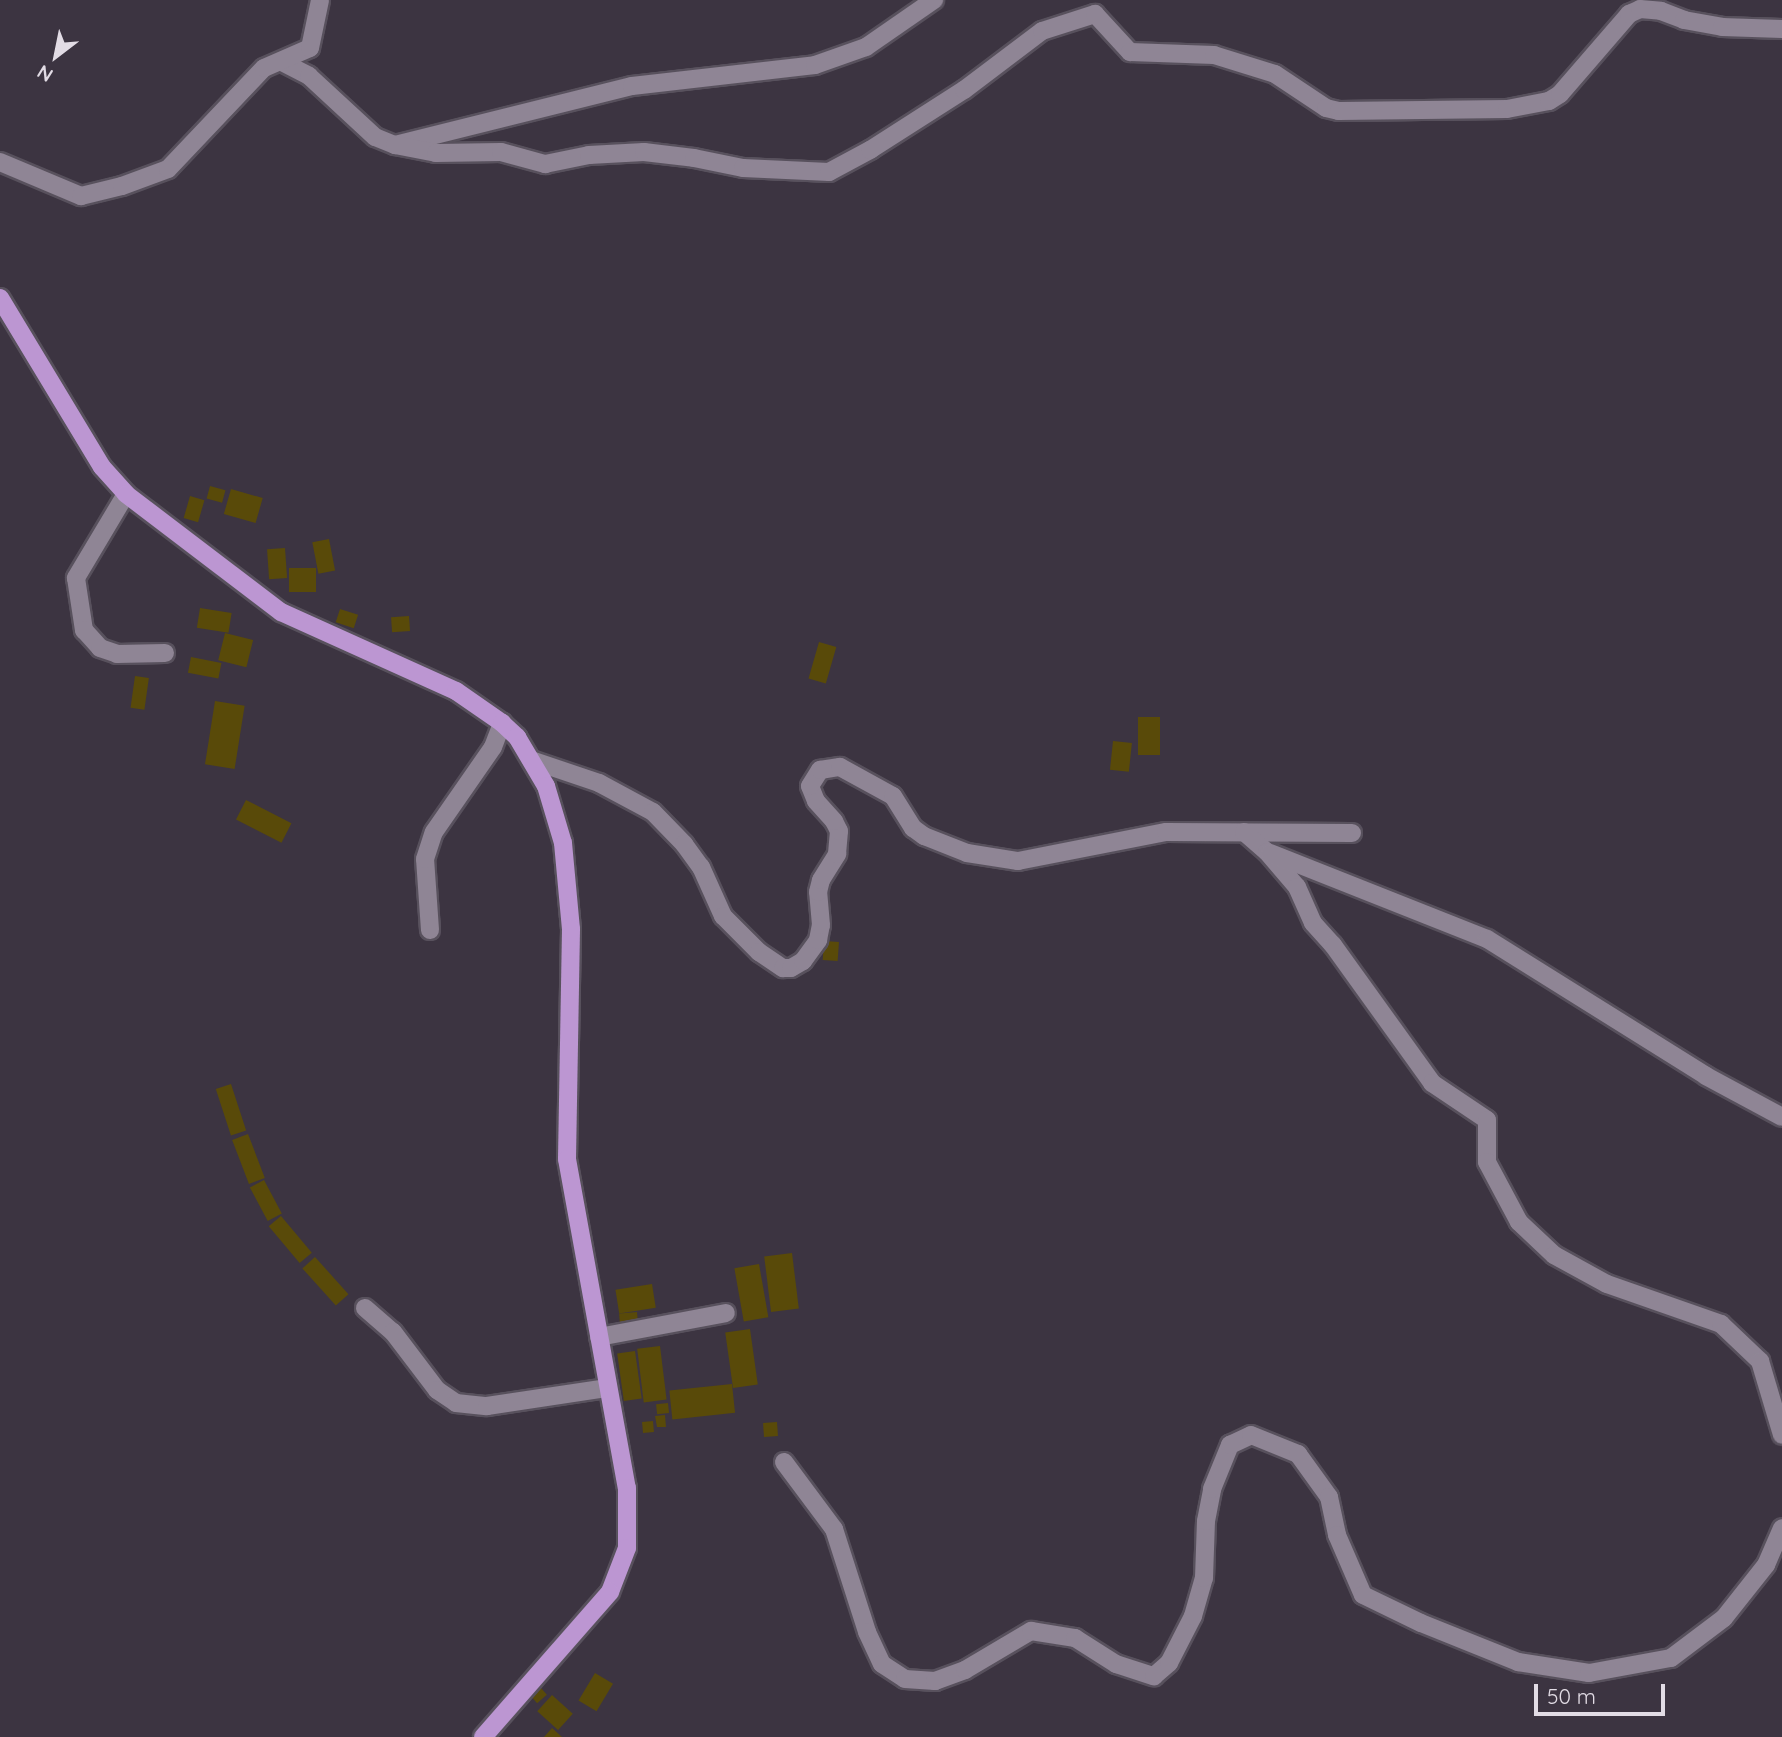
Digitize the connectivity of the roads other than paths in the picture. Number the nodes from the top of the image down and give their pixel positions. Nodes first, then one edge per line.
1 (320, 0) edge
2 (934, 0) edge
3 (1782, 29) edge
4 (282, 62) junction
5 (395, 145) junction
6 (0, 162) edge
7 (0, 298) edge
8 (126, 494) junction
9 (166, 653) dead end
10 (502, 723) junction
11 (531, 760) junction
12 (1244, 832) junction
13 (1352, 833) dead end
14 (1267, 852) junction
15 (430, 930) dead end
16 (1782, 1117) edge
17 (365, 1308) dead end
18 (726, 1313) dead end
19 (599, 1337) junction
20 (608, 1388) junction
21 (1782, 1436) edge
22 (784, 1462) dead end
23 (1782, 1528) edge
24 (483, 1737) edge

1 - 4 street
2 - 5 street
3 - 5 street
4 - 5 street
4 - 6 street
7 - 8 main road
8 - 9 street
8 - 10 main road
10 - 11 main road
10 - 15 street
11 - 12 street
11 - 19 main road
12 - 13 street
12 - 14 street
14 - 16 street
14 - 21 street
17 - 20 street
18 - 19 street
19 - 20 main road
20 - 24 main road
22 - 23 street

